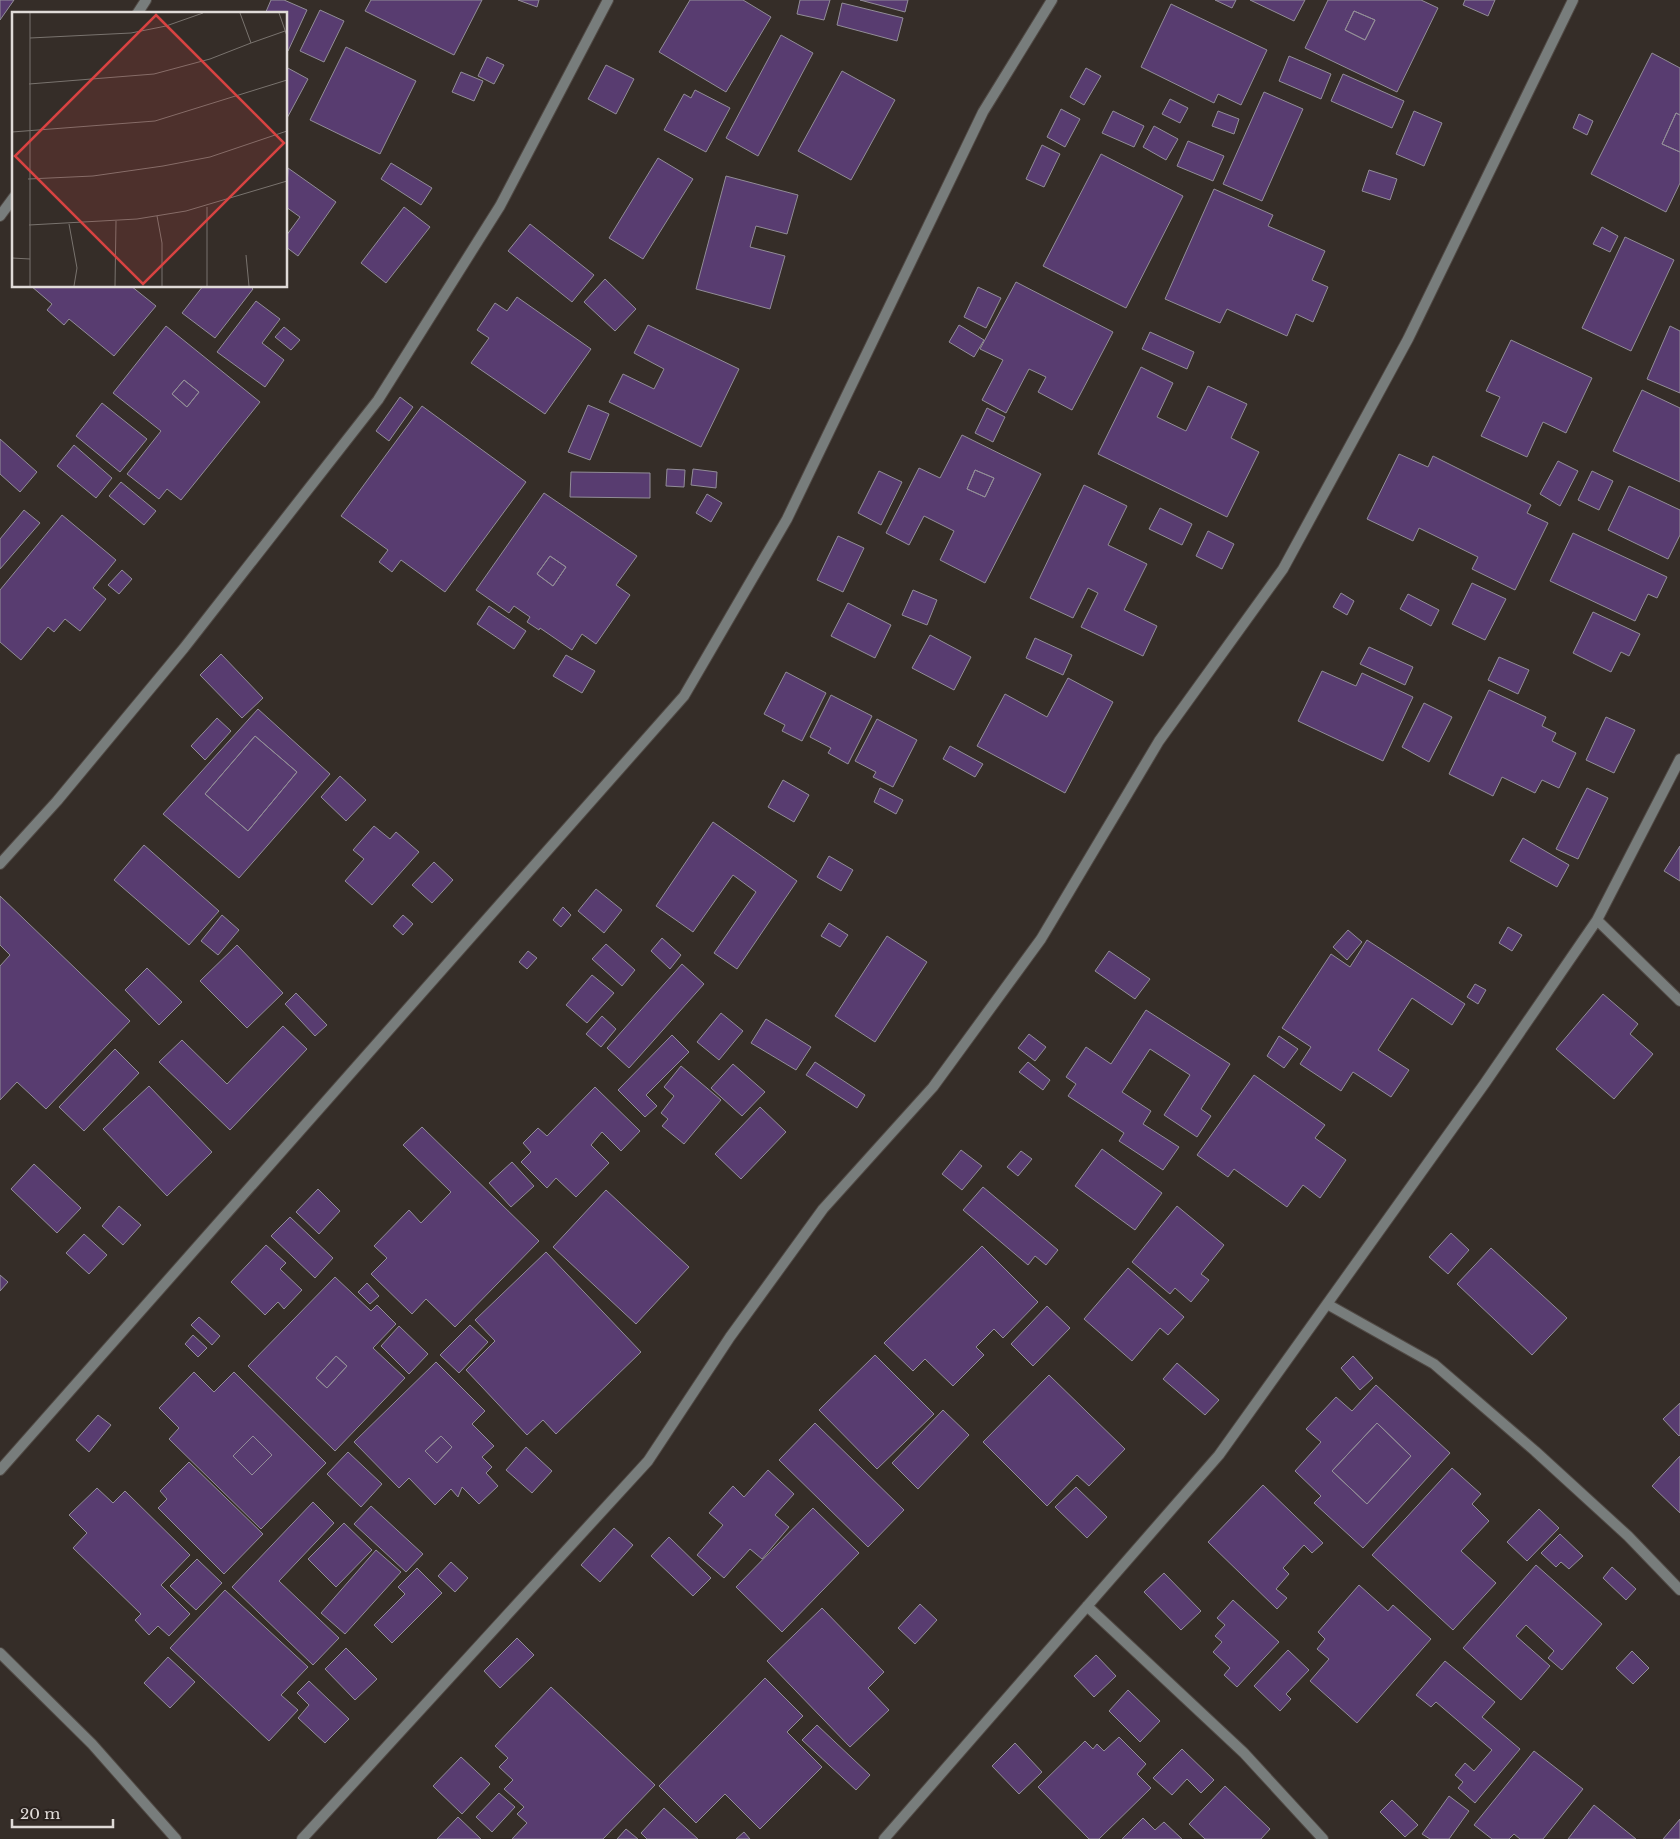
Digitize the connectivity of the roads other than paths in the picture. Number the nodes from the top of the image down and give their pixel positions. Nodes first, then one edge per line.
1 (146, 0) edge
2 (608, 0) edge
3 (1052, 0) edge
4 (1573, 0) edge
5 (138, 12) edge
6 (12, 200) edge
7 (0, 216) edge
8 (1680, 759) edge
9 (0, 864) edge
10 (1597, 920) junction
11 (1680, 1001) edge
12 (1327, 1304) junction
13 (0, 1470) edge
14 (1680, 1590) edge
15 (1087, 1606) junction
16 (0, 1653) edge
17 (176, 1839) edge
18 (302, 1839) edge
19 (884, 1839) edge
20 (1323, 1839) edge

1 - 5 street
2 - 9 street
3 - 13 street
4 - 18 street
6 - 7 street
8 - 10 street
10 - 11 street
10 - 12 street
12 - 14 street
12 - 15 street
15 - 19 street
15 - 20 street
16 - 17 street

